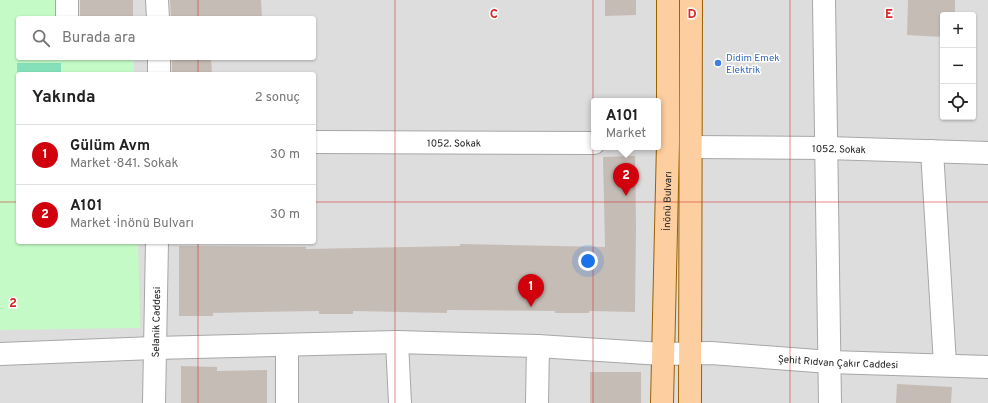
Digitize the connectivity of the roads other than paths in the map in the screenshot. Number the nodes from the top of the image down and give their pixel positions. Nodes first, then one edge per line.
1 (67, 0) edge
2 (157, 0) edge
3 (668, 0) edge
4 (691, 0) edge
5 (824, 0) edge
6 (67, 16) edge
7 (158, 16) edge
8 (159, 60) edge
9 (159, 72) edge
10 (316, 142) edge
11 (591, 143) edge
12 (663, 143) edge
13 (691, 147) junction
14 (827, 148) junction
15 (932, 150) junction
16 (988, 153) edge
17 (157, 244) edge
18 (397, 342) junction
19 (287, 346) junction
20 (538, 346) junction
21 (154, 348) junction
22 (0, 354) edge
23 (662, 354) junction
24 (689, 354) junction
25 (830, 362) junction
26 (945, 364) junction
27 (988, 367) edge
28 (154, 403) edge
29 (287, 403) edge
30 (400, 403) edge
31 (537, 403) edge
32 (662, 403) edge
33 (690, 403) edge
34 (830, 403) edge

1 - 6 street
2 - 7 street
3 - 12 main road, İnönü Bulvarı
4 - 13 main road
5 - 14 street
8 - 9 street
10 - 11 street, 1052. Sokak
12 - 23 main road, İnönü Bulvarı
13 - 14 street, 1052. Sokak
13 - 24 main road
14 - 15 street, 1052. Sokak
14 - 25 street
15 - 16 street, 1052. Sokak
15 - 26 street
17 - 21 street, Selanik Caddesi
18 - 19 street, Şehit Rıdvan Çakır Caddesi
18 - 20 street, Şehit Rıdvan Çakır Caddesi
18 - 30 street
19 - 21 street, Şehit Rıdvan Çakır Caddesi
19 - 29 street
20 - 23 street, Şehit Rıdvan Çakır Caddesi
20 - 31 street
21 - 22 street, Şehit Rıdvan Çakır Caddesi
21 - 28 street, Selanik Caddesi
23 - 24 street, Şehit Rıdvan Çakır Caddesi
23 - 32 main road, İnönü Bulvarı
24 - 25 street, Şehit Rıdvan Çakır Caddesi
24 - 33 main road
25 - 26 street, Şehit Rıdvan Çakır Caddesi
25 - 34 street
26 - 27 street, Şehit Rıdvan Çakır Caddesi

